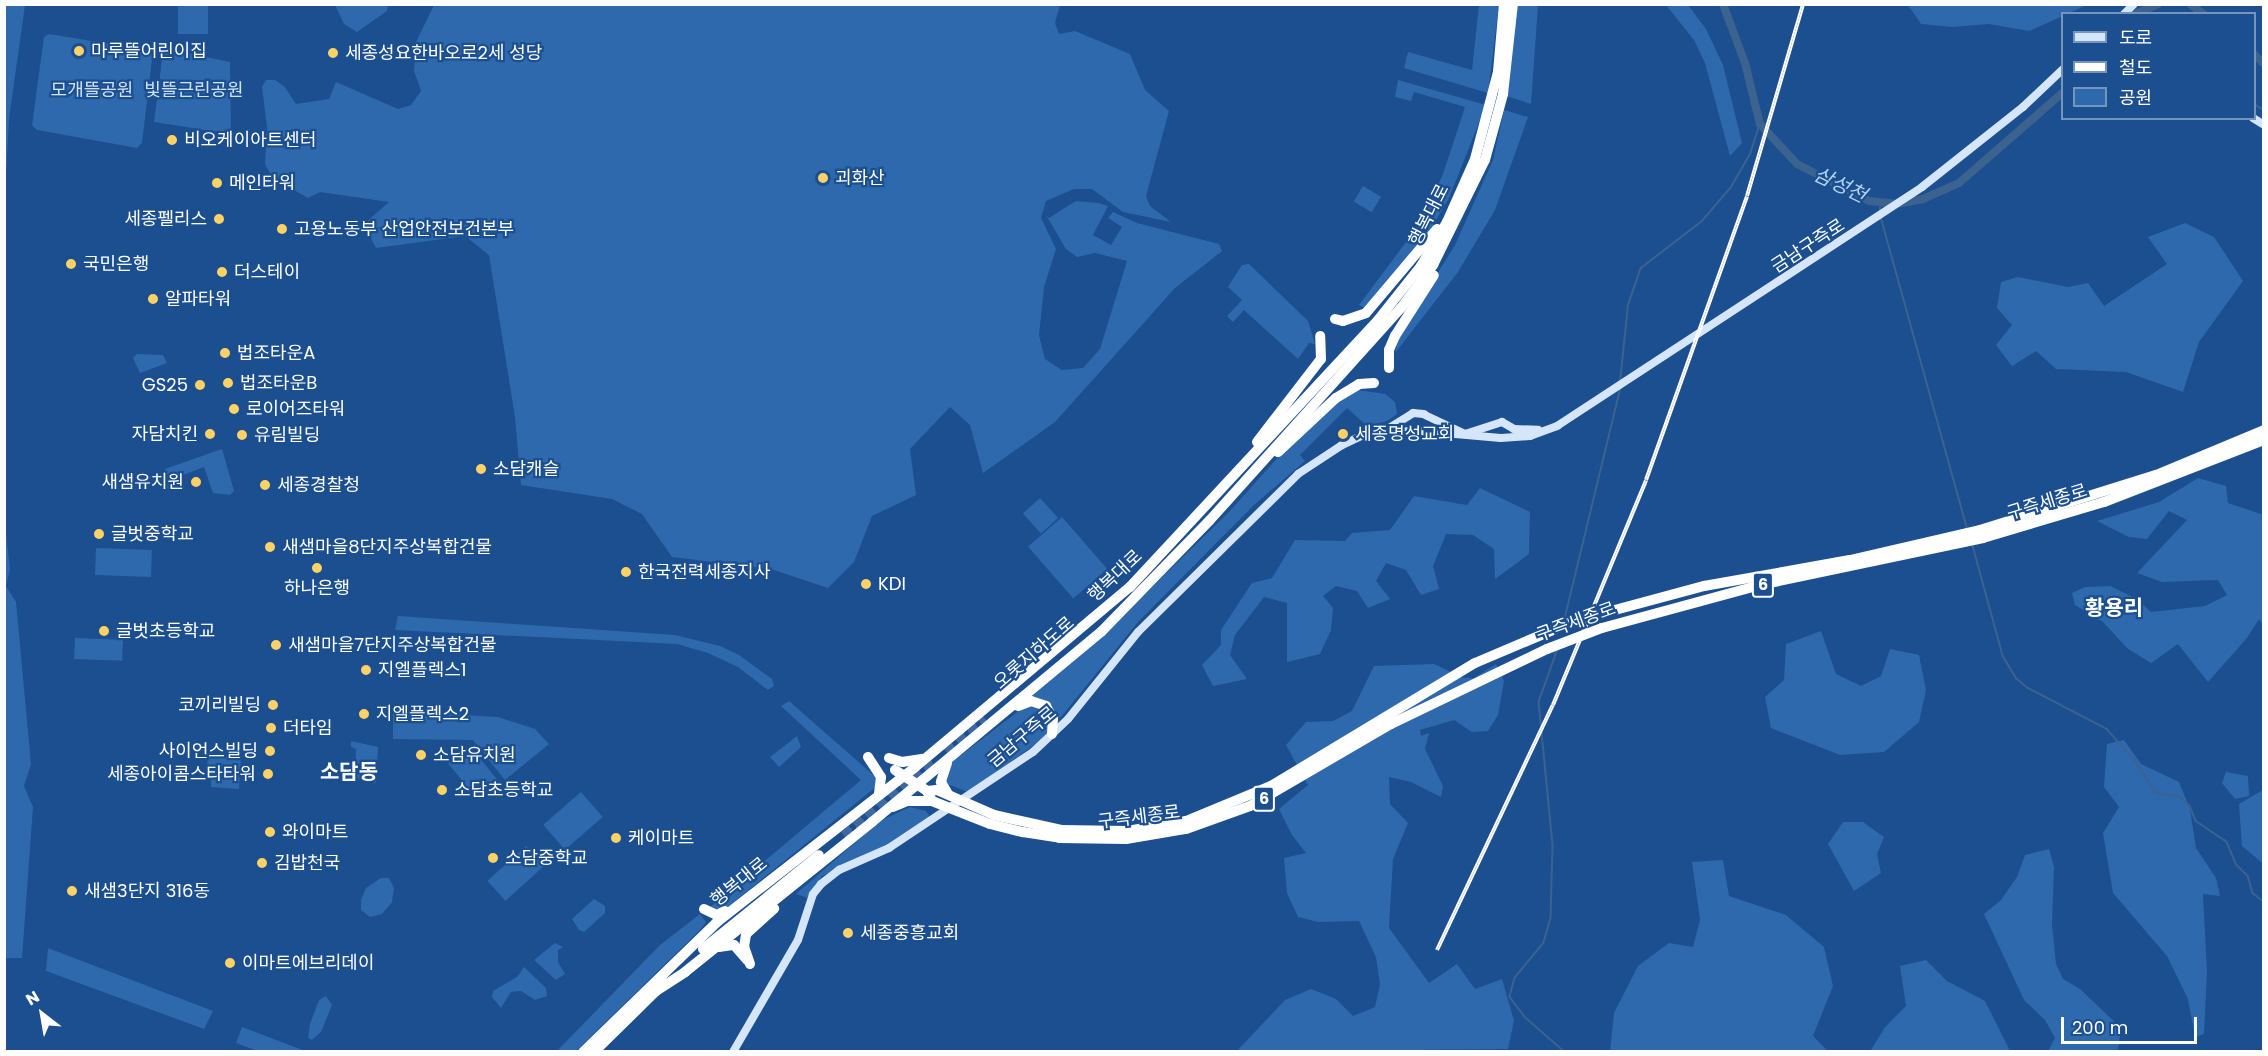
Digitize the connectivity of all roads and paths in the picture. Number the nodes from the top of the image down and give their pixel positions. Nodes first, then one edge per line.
1 (1504, 4) edge
2 (1513, 4) edge
3 (2061, 71) edge
4 (1485, 160) junction
5 (1465, 179) junction
6 (1335, 319) dead end
7 (1320, 336) dead end
8 (1389, 368) dead end
9 (1374, 383) dead end
10 (1586, 409) junction
11 (1425, 415) junction
12 (1408, 419) junction
13 (1494, 425) junction
14 (1509, 426) junction
15 (2264, 428) edge
16 (1381, 432) junction
17 (1419, 432) junction
18 (1500, 437) junction
19 (2264, 442) edge
20 (1206, 516) junction
21 (1982, 534) junction
22 (1957, 540) junction
23 (1130, 587) junction
24 (990, 719) junction
25 (1052, 734) junction
26 (953, 735) junction
27 (963, 748) junction
28 (928, 756) junction
29 (868, 757) dead end
30 (889, 758) dead end
31 (899, 773) junction
32 (916, 784) junction
33 (879, 794) junction
34 (941, 798) junction
35 (867, 802) junction
36 (880, 815) junction
37 (842, 833) tunnel mouth
38 (810, 871) junction
39 (754, 892) junction
40 (696, 940) junction
41 (710, 951) junction
42 (653, 987) junction
43 (583, 1052) edge
44 (594, 1052) edge
45 (733, 1052) edge

1 - 5 highway, 행복대로
2 - 4 highway, 행복대로
3 - 10 main road, 금남구즉로
4 - 8 highway
4 - 20 highway, 행복대로
5 - 6 highway
5 - 20 highway, 행복대로
7 - 20 highway
9 - 20 highway
10 - 14 main road, 금남구즉로
10 - 18 main road, 금남구즉로
11 - 12 main road, 금남구즉로
11 - 13 main road
11 - 17 main road
12 - 16 main road, 금남구즉로
12 - 17 main road
13 - 14 main road, 금남구즉로
13 - 18 main road
14 - 18 main road
15 - 21 highway, 구즉세종로 / 6
16 - 17 main road, 금남구즉로
16 - 25 main road, 금남구즉로
17 - 18 main road, 금남구즉로
19 - 21 highway, 구즉세종로 / 6
20 - 23 highway, 행복대로
20 - 24 highway, 행복대로
21 - 22 highway, 구즉세종로 / 6
22 - 34 highway, 구즉세종로 / 6
22 - 34 highway, 구즉세종로 / 6
23 - 24 highway, 오롯지하도로
23 - 26 highway, 행복대로
24 - 25 highway
24 - 27 highway, 행복대로
25 - 45 main road, 금남구즉로
26 - 27 highway
26 - 28 highway, 행복대로
27 - 32 highway, 행복대로
27 - 34 highway
28 - 30 highway
28 - 31 highway, 행복대로
29 - 33 highway
31 - 32 highway, 구즉세종로
31 - 33 highway, 행복대로
32 - 34 highway, 구즉세종로
32 - 36 highway, 행복대로
33 - 35 highway, 행복대로
34 - 36 highway
35 - 36 highway
35 - 39 highway, 행복대로
36 - 38 highway, 행복대로
37 - 42 highway
38 - 41 highway, 행복대로
38 - 41 highway
39 - 40 highway, 행복대로
39 - 40 highway
40 - 42 highway, 행복대로
41 - 42 highway, 행복대로
42 - 43 highway, 행복대로
42 - 44 highway, 행복대로

